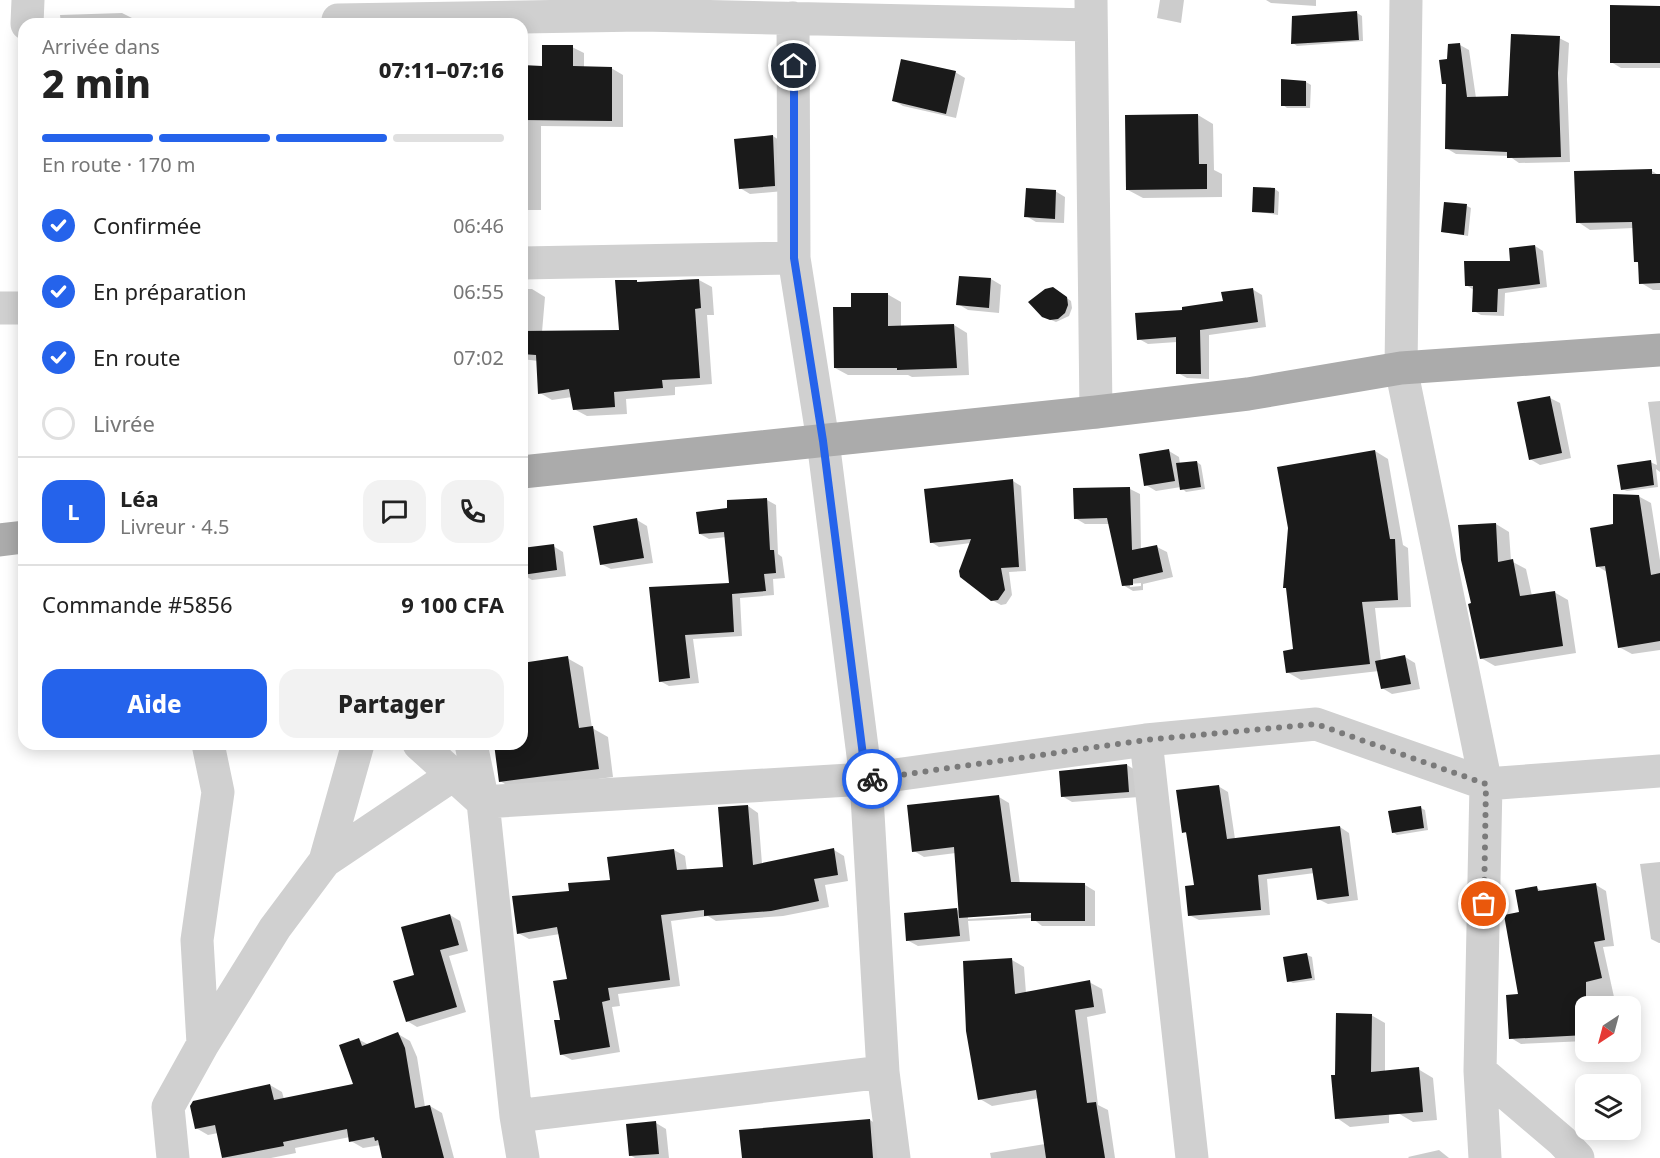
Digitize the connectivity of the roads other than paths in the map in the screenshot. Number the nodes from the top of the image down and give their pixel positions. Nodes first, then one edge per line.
1 (28, 0) edge
2 (1406, 0) edge
3 (642, 8) edge
4 (1091, 12) edge
5 (338, 15) edge
6 (27, 18) edge
7 (793, 18) junction
8 (794, 258) junction
9 (528, 262) edge
10 (18, 308) edge
11 (0, 309) edge
12 (1660, 350) edge
13 (1401, 368) junction
14 (1096, 412) junction
15 (823, 441) junction
16 (528, 471) edge
17 (18, 538) edge
18 (0, 540) edge
19 (1146, 740) junction
20 (209, 750) edge
21 (356, 750) edge
22 (426, 750) edge
23 (472, 750) edge
24 (1660, 771) edge
25 (453, 775) junction
26 (866, 779) junction
27 (1486, 784) junction
28 (483, 802) junction
29 (325, 861) junction
30 (203, 1044) junction
31 (1480, 1071) junction
32 (883, 1072) junction
33 (516, 1116) junction
34 (173, 1158) edge
35 (523, 1158) edge
36 (894, 1158) edge
37 (1192, 1158) edge
38 (1485, 1158) edge
39 (1578, 1158) edge

1 - 6 street
2 - 13 street
3 - 5 street
3 - 7 street
4 - 7 street
4 - 14 street
7 - 8 street
8 - 9 street
8 - 15 street
10 - 11 street
12 - 13 main road
13 - 14 main road
13 - 27 street
14 - 15 main road
15 - 16 main road
15 - 26 street
17 - 18 main road
19 - 26 street
19 - 27 street
19 - 37 street
20 - 30 street
21 - 29 street
22 - 25 street
23 - 28 street
24 - 27 street
25 - 28 street
25 - 29 street
26 - 28 street
26 - 32 street
27 - 31 street
28 - 33 street
29 - 30 street
30 - 34 street
31 - 38 street
31 - 39 street
32 - 33 street
32 - 36 street
33 - 35 street

